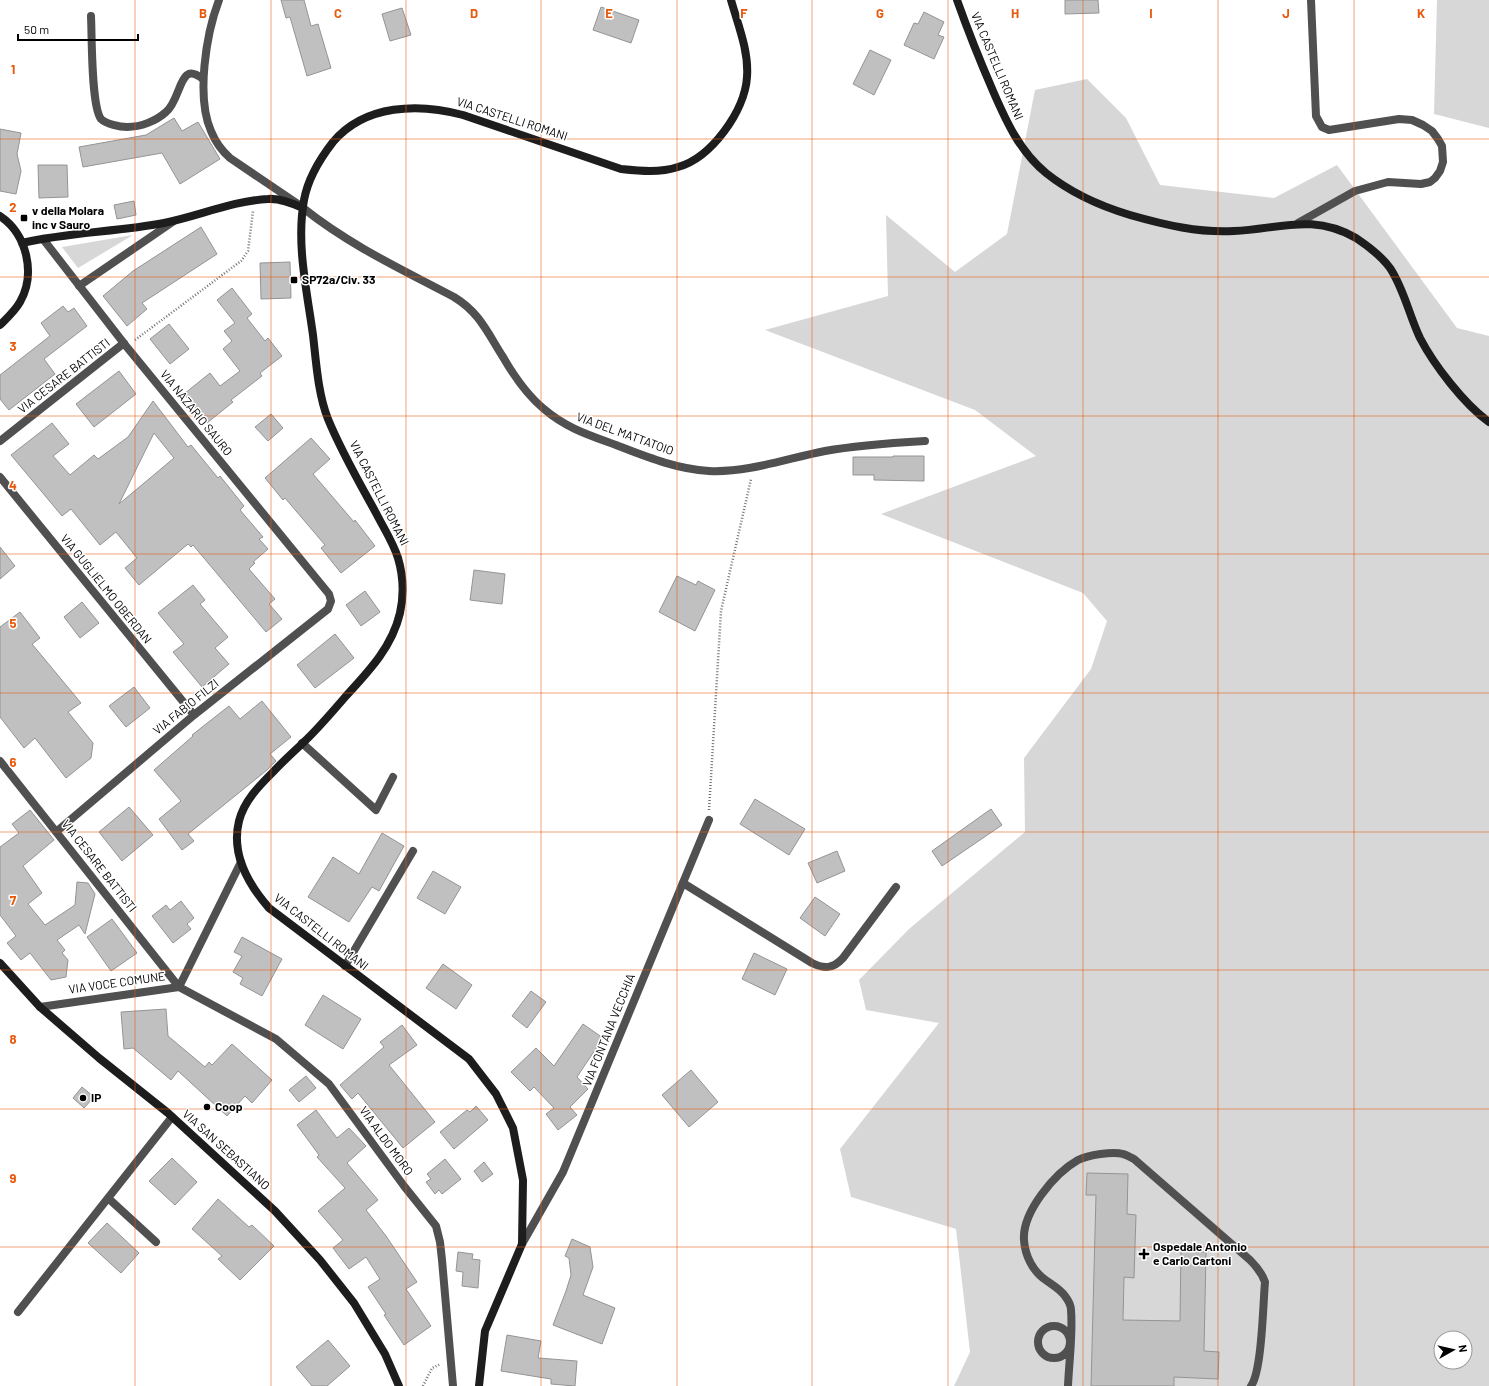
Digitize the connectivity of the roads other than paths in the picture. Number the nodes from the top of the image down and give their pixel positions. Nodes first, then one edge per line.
1 (219, 0) edge
2 (731, 0) edge
3 (957, 0) edge
4 (1311, 0) edge
5 (92, 16) dead end
6 (203, 79) junction
7 (303, 208) junction
8 (0, 216) edge
9 (176, 220) junction
10 (1298, 223) junction
11 (43, 239) junction
12 (22, 243) junction
13 (79, 286) junction
14 (0, 326) edge
15 (125, 345) junction
16 (1489, 422) edge
17 (0, 441) edge
18 (924, 441) dead end
19 (0, 477) edge
20 (331, 601) joint
21 (194, 715) junction
22 (302, 743) junction
23 (0, 761) edge
24 (393, 777) dead end
25 (709, 820) road end
26 (56, 832) junction
27 (413, 851) dead end
28 (241, 862) junction
29 (683, 883) junction
30 (896, 887) dead end
31 (0, 963) edge
32 (345, 966) junction
33 (179, 987) junction
34 (40, 1007) junction
35 (172, 1117) junction
36 (108, 1198) junction
37 (156, 1242) dead end
38 (522, 1244) junction
39 (18, 1312) dead end
40 (1070, 1346) junction
41 (399, 1386) edge
42 (453, 1386) edge
43 (480, 1386) edge
44 (1068, 1386) edge
45 (1251, 1386) edge

1 - 6 street, VIA DEL MATTATOIO
2 - 7 street, VIA CASTELLI ROMANI
3 - 10 street, VIA CASTELLI ROMANI
4 - 10 street
5 - 6 street
6 - 7 street, VIA DEL MATTATOIO
7 - 9 street
7 - 18 street, VIA DEL MATTATOIO
7 - 22 street, VIA CASTELLI ROMANI
8 - 12 street
9 - 11 street
9 - 13 street
10 - 16 street, VIA CASTELLI ROMANI
11 - 12 street
11 - 13 street, VIA NAZARIO SAURO
12 - 14 street
13 - 15 street, VIA NAZARIO SAURO
15 - 17 street, VIA CESARE BATTISTI
15 - 20 street, VIA NAZARIO SAURO
19 - 21 street, VIA GUGLIELMO OBERDAN
20 - 21 street, VIA FABIO FILZI
21 - 26 street, VIA FABIO FILZI
22 - 24 street
22 - 28 street, VIA CASTELLI ROMANI
23 - 26 street, VIA CESARE BATTISTI
25 - 29 street, VIA FONTANA VECCHIA
26 - 33 street, VIA CESARE BATTISTI
27 - 32 street
28 - 32 street, VIA CASTELLI ROMANI
28 - 33 street, VIA VOCE COMUNE
29 - 30 street
29 - 38 street, VIA FONTANA VECCHIA
31 - 34 street, VIA SAN SEBASTIANO
32 - 38 street, VIA CASTELLI ROMANI
33 - 34 street, VIA VOCE COMUNE
33 - 42 street, VIA ALDO MORO
34 - 35 street, VIA SAN SEBASTIANO
35 - 36 street
35 - 41 street, VIA SAN SEBASTIANO
36 - 37 street
36 - 39 street
38 - 43 street, VIA CASTELLI ROMANI
40 - 40 street
40 - 44 street
40 - 45 street

